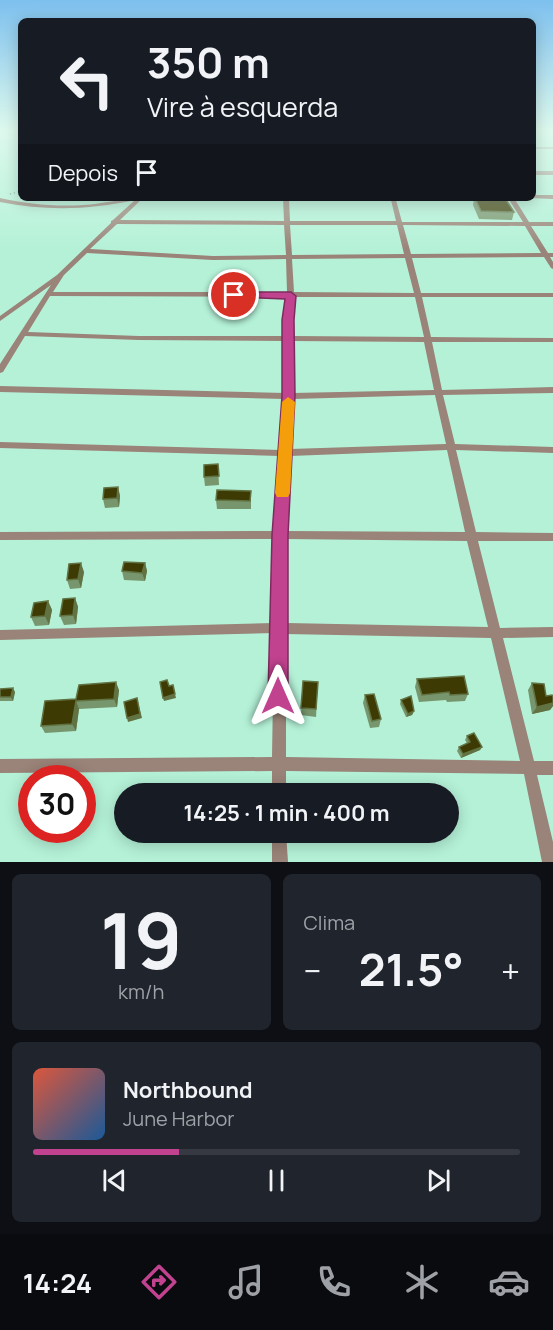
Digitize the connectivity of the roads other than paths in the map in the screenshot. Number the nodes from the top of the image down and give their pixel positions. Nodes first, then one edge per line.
1 (536, 173) edge
2 (553, 173) edge
3 (536, 197) edge
4 (553, 197) edge
5 (0, 200) edge
6 (126, 201) edge
7 (135, 201) edge
8 (286, 201) edge
9 (394, 201) edge
10 (513, 201) edge
11 (113, 222) junction
12 (287, 224) junction
13 (399, 224) junction
14 (527, 224) junction
15 (553, 224) edge
16 (86, 251) junction
17 (549, 255) edge
18 (408, 257) junction
19 (288, 258) junction
20 (553, 267) edge
21 (61, 274) junction
22 (48, 294) junction
23 (553, 295) edge
24 (291, 296) junction
25 (419, 296) junction
26 (0, 319) edge
27 (23, 334) junction
28 (428, 338) junction
29 (289, 340) junction
30 (553, 340) edge
31 (0, 370) edge
32 (0, 388) edge
33 (553, 390) edge
34 (439, 393) junction
35 (289, 396) junction
36 (0, 445) edge
37 (453, 447) junction
38 (553, 450) edge
39 (285, 453) junction
40 (280, 535) junction
41 (0, 536) edge
42 (553, 537) edge
43 (472, 538) junction
44 (278, 628) junction
45 (553, 632) edge
46 (497, 633) junction
47 (0, 635) edge
48 (278, 764) junction
49 (0, 766) edge
50 (530, 768) junction
51 (553, 768) edge
52 (279, 783) edge
53 (279, 843) edge
54 (280, 862) edge
55 (550, 862) edge

1 - 2 street
3 - 4 street
5 - 6 street
7 - 11 street
8 - 12 street
9 - 13 street
10 - 14 street
11 - 12 street
11 - 16 street
12 - 13 street
12 - 19 street
13 - 14 street
13 - 18 street
14 - 15 street
14 - 17 street
16 - 19 street
16 - 21 street
17 - 18 street
17 - 20 street
18 - 19 street
18 - 25 street
19 - 24 street
21 - 22 street
21 - 26 street
22 - 24 street
22 - 27 street
23 - 25 street
24 - 25 street
24 - 29 street
25 - 28 street
27 - 29 street
27 - 31 street
28 - 29 street
28 - 30 street
28 - 34 street
29 - 35 street
32 - 35 street
33 - 34 street
34 - 35 street
34 - 37 street
35 - 39 street
36 - 39 street
37 - 38 street
37 - 39 street
37 - 43 street
39 - 40 street
40 - 41 street
40 - 43 street
40 - 44 street
42 - 43 street
43 - 46 street
44 - 46 street
44 - 47 street
44 - 48 street
45 - 46 street
46 - 50 street
48 - 49 street
48 - 50 street
48 - 52 street
50 - 51 street
50 - 55 street
53 - 54 street

